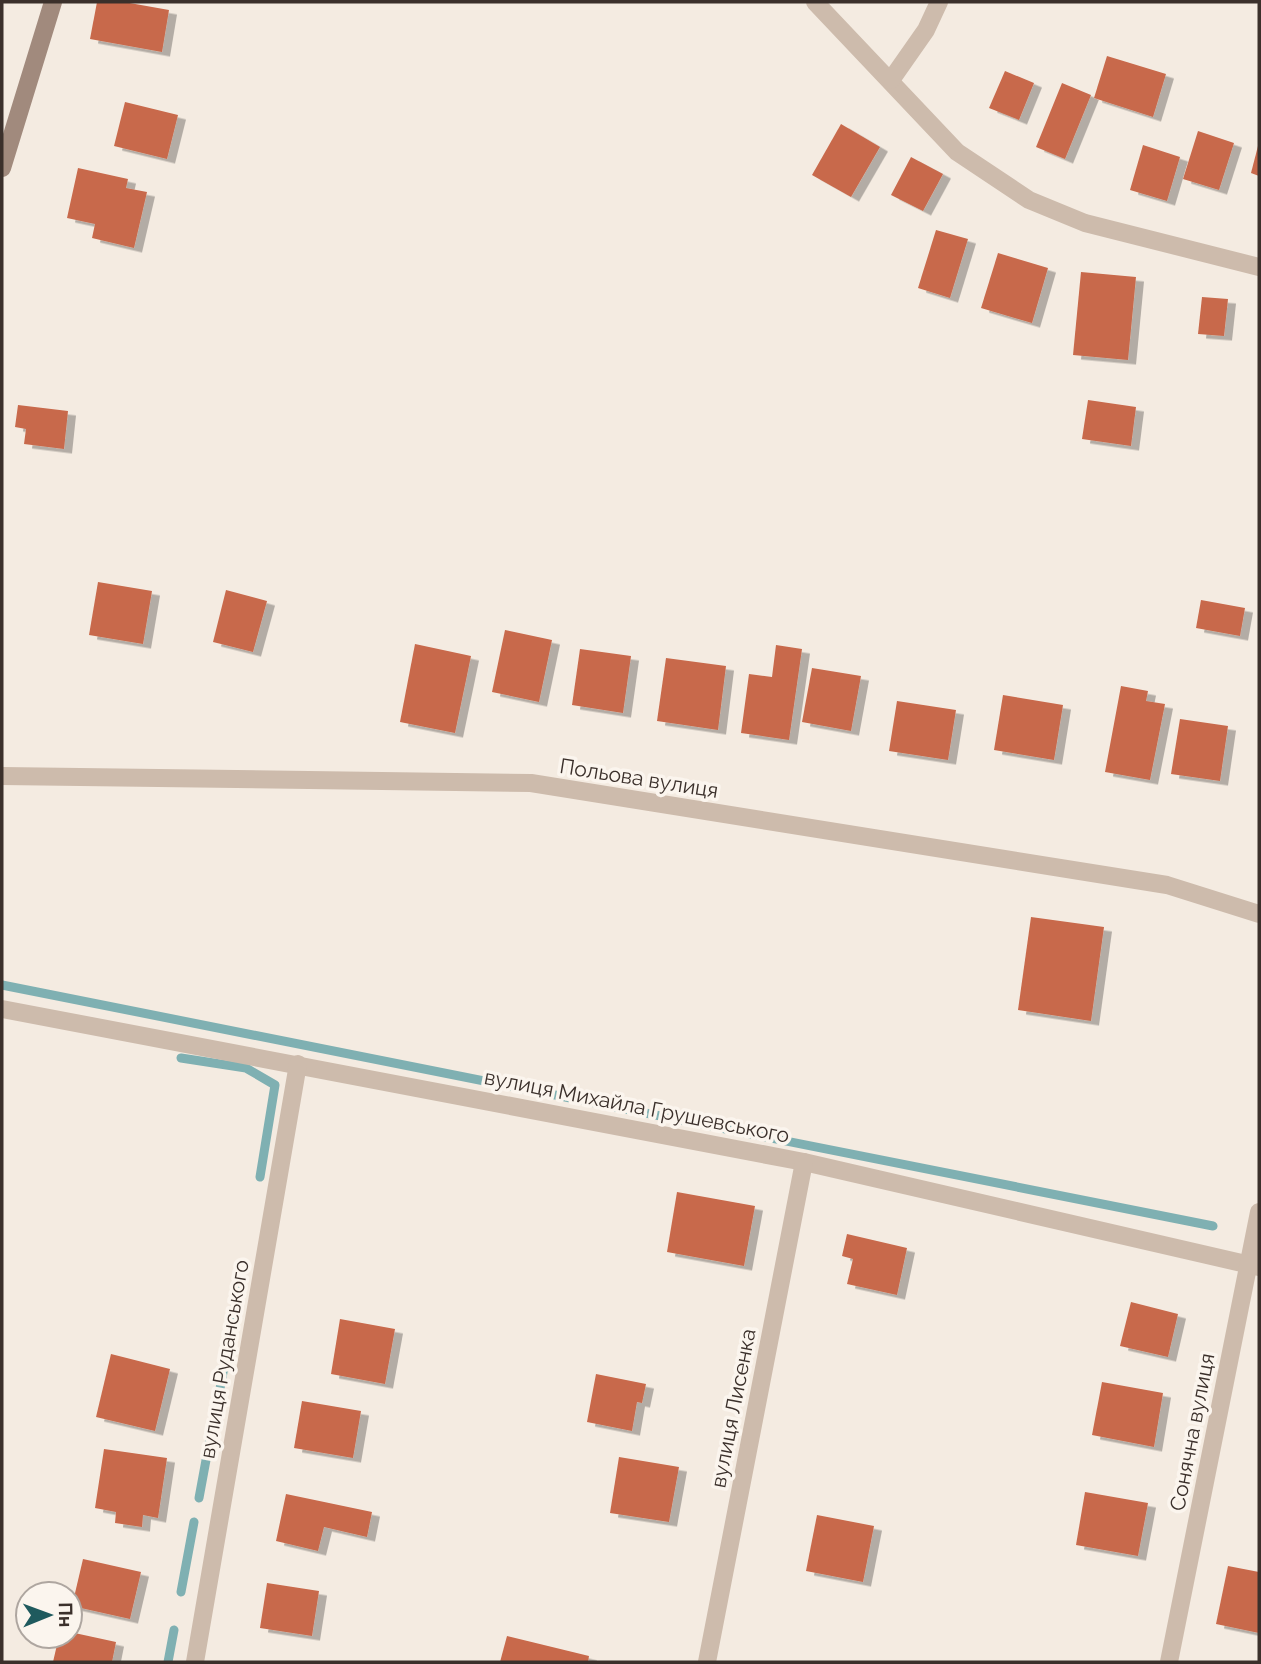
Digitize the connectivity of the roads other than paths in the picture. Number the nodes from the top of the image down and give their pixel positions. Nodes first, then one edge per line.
1 (52, 2) edge
2 (815, 2) edge
3 (939, 2) edge
4 (891, 80) junction
5 (2, 168) edge
6 (1259, 267) edge
7 (2, 776) edge
8 (1259, 914) edge
9 (2, 1009) edge
10 (298, 1064) junction
11 (804, 1162) junction
12 (1259, 1212) edge
13 (1254, 1265) edge
14 (195, 1662) edge
15 (707, 1662) edge
16 (1169, 1662) edge

1 - 5 main road
2 - 4 street
3 - 4 street
4 - 6 street
7 - 8 street, Польова вулиця
9 - 10 street, вулиця Михайла Грушевського
10 - 11 street, вулиця Михайла Грушевського
10 - 14 street, вулиця Руданського
11 - 13 street, вулиця Михайла Грушевського
11 - 15 street, вулиця Лисенка
12 - 13 street, Сонячна вулиця
13 - 16 street, Сонячна вулиця

